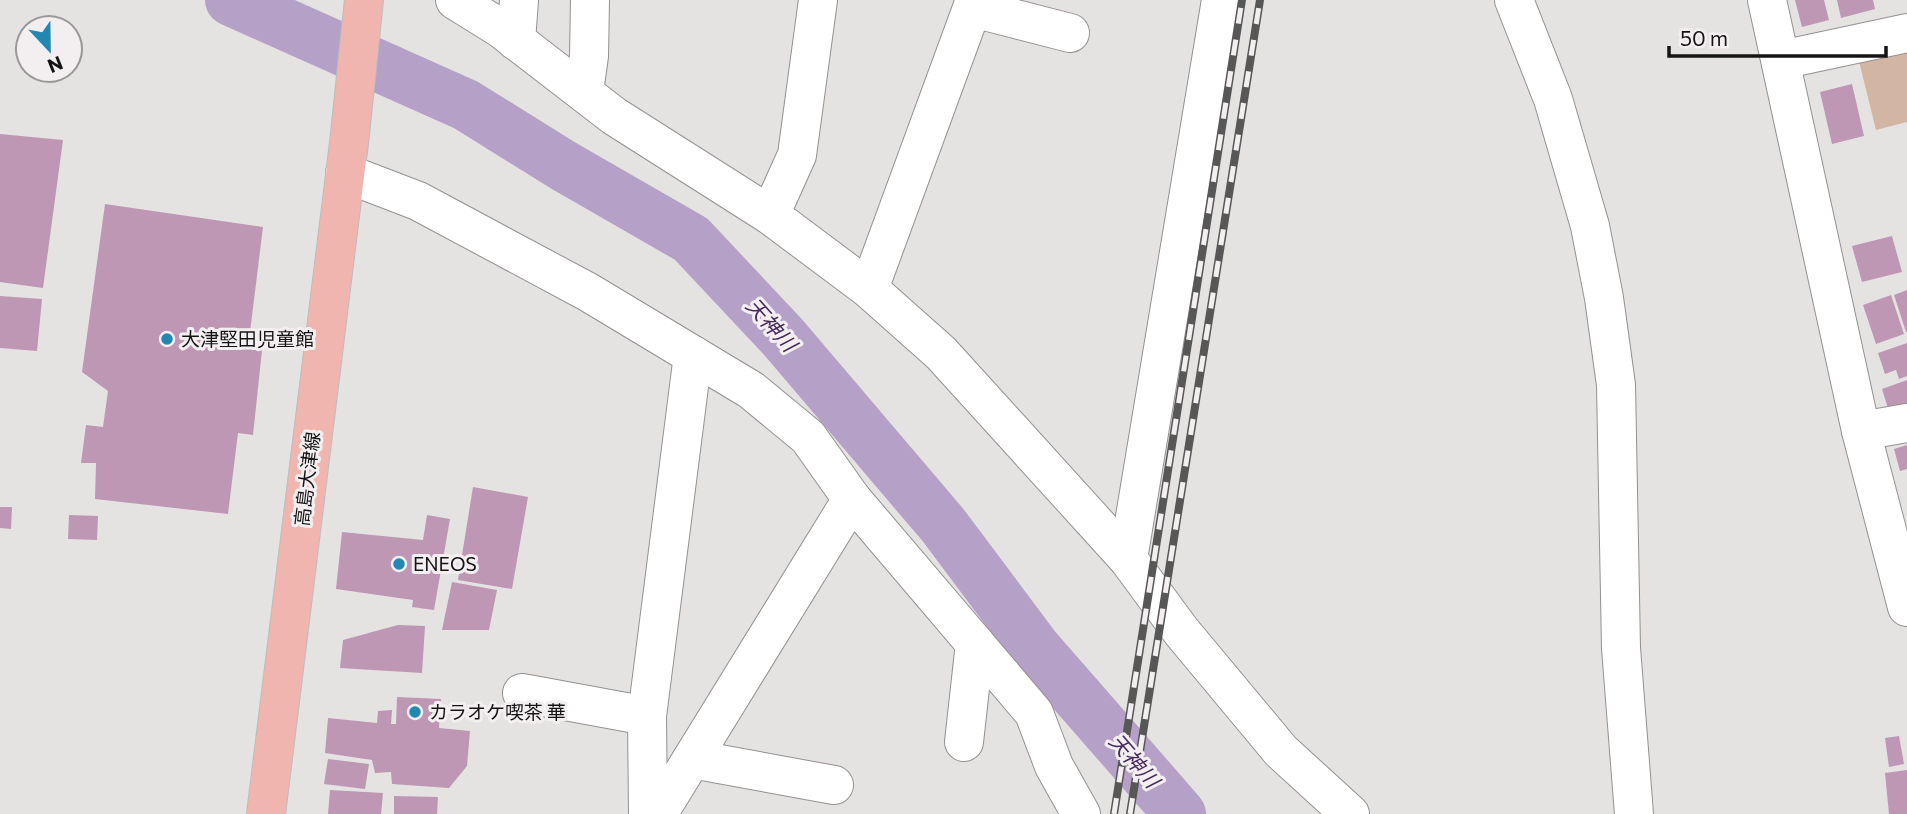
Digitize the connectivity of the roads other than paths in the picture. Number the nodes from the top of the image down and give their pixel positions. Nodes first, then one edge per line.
1 (455, 0) edge
2 (519, 0) edge
3 (590, 0) edge
4 (818, 0) edge
5 (1221, 0) edge
6 (1514, 0) edge
7 (1767, 0) edge
8 (974, 4) edge
9 (363, 5) edge
10 (1070, 33) dead end
11 (1907, 33) edge
12 (516, 41) junction
13 (1781, 60) junction
14 (584, 92) junction
15 (347, 158) junction
16 (770, 215) junction
17 (869, 289) junction
18 (693, 355) junction
19 (1907, 423) edge
20 (1861, 431) junction
21 (852, 499) junction
22 (1128, 559) junction
23 (1907, 607) edge
24 (975, 643) junction
25 (522, 693) dead end
26 (647, 716) junction
27 (964, 742) dead end
28 (692, 759) junction
29 (834, 785) dead end
30 (1081, 813) edge
31 (266, 814) edge
32 (648, 814) edge
33 (658, 814) edge
34 (1350, 814) edge
35 (1634, 814) edge

1 - 12 street
2 - 12 street
3 - 14 street
4 - 16 street
5 - 22 street
6 - 35 street
7 - 13 street
8 - 10 street
8 - 17 street
9 - 15 main road
11 - 13 street
12 - 14 street
13 - 20 street
14 - 16 street
15 - 18 street
15 - 31 main road, 高島大津線
16 - 17 street
17 - 22 street
18 - 21 street
18 - 26 street
19 - 20 street
20 - 23 street
21 - 24 street
21 - 28 street
22 - 34 street
24 - 27 street
24 - 30 street
25 - 26 street
26 - 32 street
28 - 29 street
28 - 33 street

